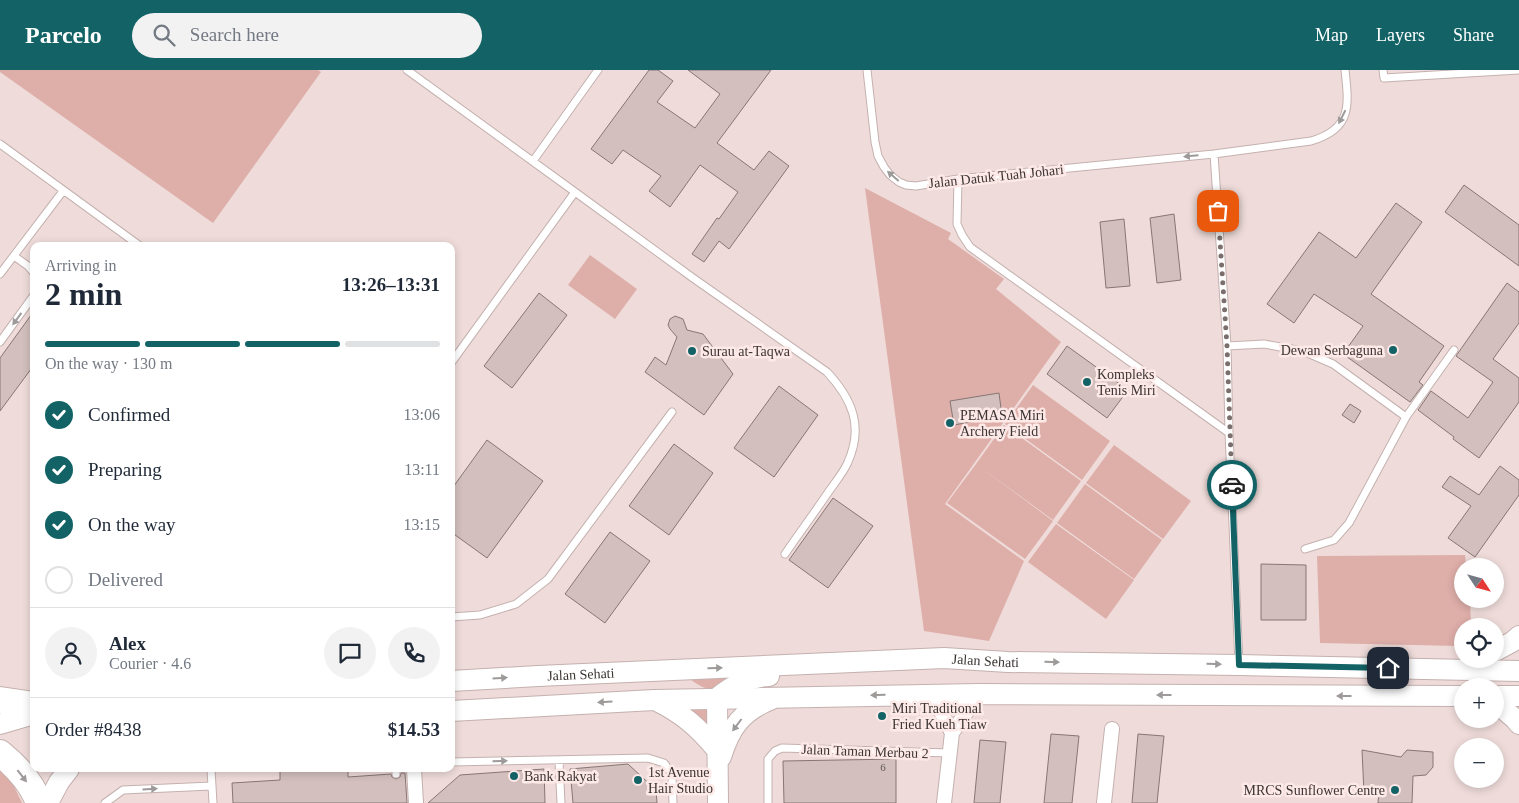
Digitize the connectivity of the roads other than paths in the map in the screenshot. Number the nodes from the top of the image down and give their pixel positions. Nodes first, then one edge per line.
1 (407, 70) edge
2 (598, 70) edge
3 (867, 70) edge
4 (1346, 70) edge
5 (1383, 70) edge
6 (1519, 70) edge
7 (0, 144) edge
8 (1214, 154) junction
9 (533, 161) junction
10 (958, 179) junction
11 (63, 191) junction
12 (575, 192) junction
13 (134, 242) edge
14 (14, 256) junction
15 (30, 268) edge
16 (0, 274) edge
17 (30, 301) edge
18 (0, 342) edge
19 (1227, 346) junction
20 (1454, 350) dead end
21 (455, 357) edge
22 (672, 412) dead end
23 (1406, 417) junction
24 (1229, 433) junction
25 (1305, 548) dead end
26 (785, 554) dead end
27 (455, 617) edge
28 (1519, 636) edge
29 (1504, 646) edge
30 (944, 658) junction
31 (1239, 665) junction
32 (1466, 668) edge
33 (1462, 670) junction
34 (1519, 671) edge
35 (538, 676) junction
36 (455, 681) edge
37 (927, 694) junction
38 (979, 694) junction
39 (1454, 696) edge
40 (1504, 696) edge
41 (1519, 696) edge
42 (717, 698) junction
43 (776, 698) junction
44 (0, 700) edge
45 (654, 700) junction
46 (30, 704) edge
47 (1504, 710) edge
48 (455, 711) edge
49 (30, 715) edge
50 (0, 724) edge
51 (1519, 724) edge
52 (1112, 729) dead end
53 (952, 733) junction
54 (717, 750) junction
55 (950, 753) junction
56 (0, 754) edge
57 (559, 760) junction
58 (455, 762) edge
59 (67, 772) edge
60 (211, 772) edge
61 (414, 772) edge
62 (718, 773) junction
63 (211, 786) junction
64 (38, 803) edge
65 (48, 803) edge
66 (106, 803) edge
67 (213, 803) edge
68 (416, 803) edge
69 (561, 803) edge
70 (673, 803) edge
71 (718, 803) edge
72 (768, 803) edge
73 (944, 803) edge
74 (1104, 803) edge

1 - 9 lane
2 - 9 lane
10 -> 3 lane, Jalan Datuk Tuah Johari
4 -> 8 lane, Jalan Datuk Tuah Johari
5 - 6 lane
7 - 11 lane
8 -> 10 lane, Jalan Datuk Tuah Johari
8 - 19 lane
9 - 12 lane
10 - 24 lane
11 - 13 lane
11 - 14 lane
12 - 21 lane
12 - 26 lane
14 - 15 lane
14 - 16 lane
17 -> 18 lane
19 - 23 lane
19 - 24 lane
20 - 23 lane
22 - 27 lane
23 - 25 lane
24 - 31 lane
28 - 29 main road
30 -> 31 main road, Jalan Sehati
35 -> 30 main road, Jalan Sehati
30 - 42 main road
31 - 33 main road, Jalan Sehati
32 - 33 main road
33 - 34 main road, Jalan Sehati
36 -> 35 main road, Jalan Sehati
35 - 42 main road
37 - 38 main road
37 -> 43 main road
37 - 53 street
39 -> 38 main road
38 - 53 street
40 - 41 main road
42 - 43 main road
42 - 45 main road
42 - 54 main road
43 -> 62 main road
44 - 46 highway
45 -> 48 main road
45 - 54 main road
47 - 51 main road
49 - 50 main road
52 - 74 street
53 - 55 street
54 - 62 main road
55 - 72 lane, Jalan Taman Merbau 2
55 - 73 street
56 -> 64 highway
58 -> 57 lane
57 - 69 lane
57 - 70 lane
59 - 65 main road
60 - 63 lane
61 - 68 street
62 - 71 main road
66 -> 63 lane
63 - 67 lane

